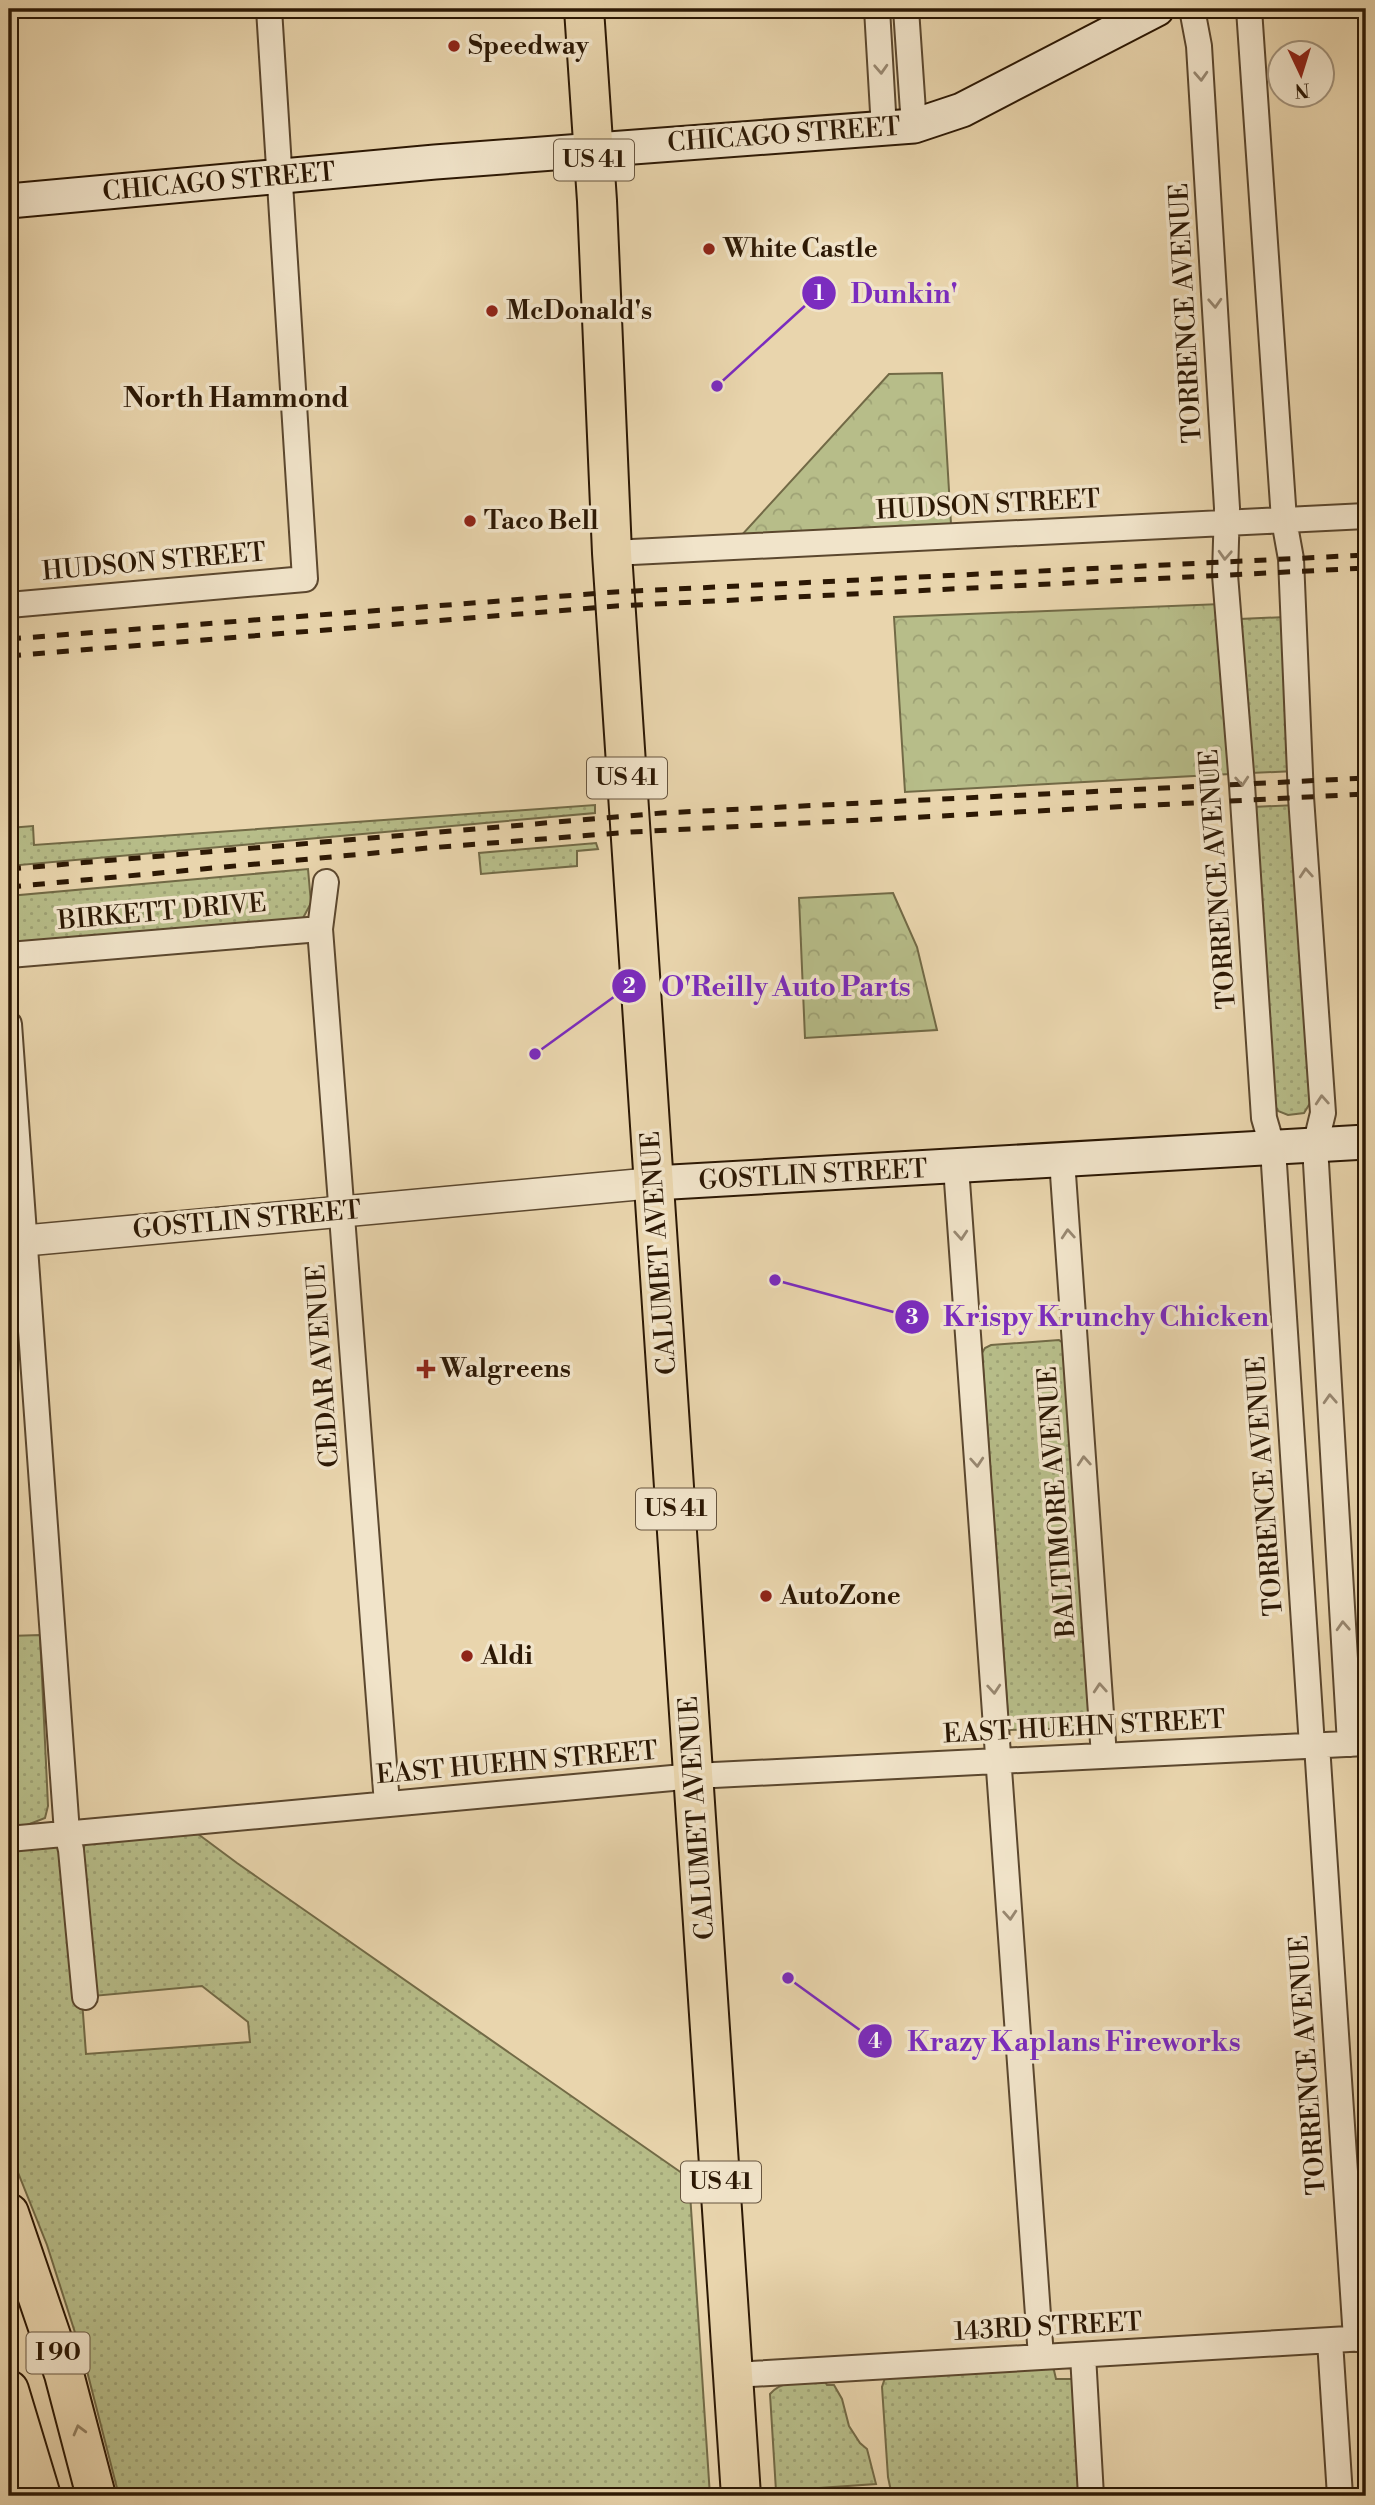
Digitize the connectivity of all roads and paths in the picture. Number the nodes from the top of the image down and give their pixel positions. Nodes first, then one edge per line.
1 (269, 9) edge
2 (584, 9) edge
3 (877, 9) edge
4 (905, 9) edge
5 (1157, 9) edge
6 (1192, 9) edge
7 (1248, 9) edge
8 (899, 128) junction
9 (593, 149) junction
10 (280, 178) junction
11 (9, 201) edge
12 (1366, 516) edge
13 (1284, 520) junction
14 (1228, 523) junction
15 (612, 553) junction
16 (9, 605) edge
17 (326, 882) dead end
18 (320, 929) junction
19 (9, 955) edge
20 (9, 1024) edge
21 (1366, 1142) edge
22 (1315, 1146) junction
23 (1273, 1149) junction
24 (1062, 1160) junction
25 (956, 1167) junction
26 (654, 1183) junction
27 (341, 1212) junction
28 (17, 1241) edge
29 (1358, 1743) edge
30 (1315, 1745) junction
31 (1104, 1756) junction
32 (999, 1761) junction
33 (694, 1776) junction
34 (387, 1804) junction
35 (67, 1833) junction
36 (9, 1839) edge
37 (85, 1997) dead end
38 (9, 2213) edge
39 (1361, 2339) edge
40 (1330, 2341) junction
41 (1083, 2355) junction
42 (1041, 2357) junction
43 (734, 2375) junction
44 (9, 2390) edge
45 (37, 2488) edge
46 (96, 2496) edge
47 (741, 2496) edge
48 (1091, 2496) edge
49 (1340, 2496) edge

1 - 10 street
2 - 9 main road, CALUMET AVENUE / US 41
3 -> 8 street
4 - 8 street
5 - 8 main road, CHICAGO STREET
6 -> 14 street, TORRENCE AVENUE
7 - 13 street
8 - 9 main road, CHICAGO STREET
9 - 10 main road, CHICAGO STREET
9 - 15 main road, CALUMET AVENUE / US 41
10 - 11 main road, CHICAGO STREET
10 - 16 street, HUDSON STREET
12 - 13 street, HUDSON STREET
13 - 14 street, HUDSON STREET
22 -> 13 street
14 - 15 street, HUDSON STREET
14 -> 23 street, TORRENCE AVENUE
15 - 26 main road, CALUMET AVENUE / US 41
17 - 18 street, CEDAR AVENUE
18 - 19 street, BIRKETT DRIVE
18 - 27 street, CEDAR AVENUE
20 - 28 street
21 - 22 main road, GOSTLIN STREET
22 - 23 main road, GOSTLIN STREET
29 -> 22 street
23 - 24 main road, GOSTLIN STREET
23 - 30 street, TORRENCE AVENUE
24 - 25 main road, GOSTLIN STREET
31 -> 24 street, BALTIMORE AVENUE
25 - 26 main road, GOSTLIN STREET
25 -> 32 street
26 - 27 street, GOSTLIN STREET
26 - 33 main road, CALUMET AVENUE / US 41
27 - 28 street, GOSTLIN STREET
27 - 34 street, CEDAR AVENUE
28 - 35 street
29 - 30 street, EAST HUEHN STREET
30 - 31 street, EAST HUEHN STREET
30 - 39 street, TORRENCE AVENUE
31 - 32 street, EAST HUEHN STREET
32 - 33 street, EAST HUEHN STREET
32 -> 42 street
33 - 34 street, EAST HUEHN STREET
33 - 43 main road, CALUMET AVENUE / US 41
34 - 35 street, EAST HUEHN STREET
35 - 36 street, EAST HUEHN STREET
35 - 37 street
46 -> 38 main road, I 90
39 - 40 street, 143RD STREET
40 - 41 street, 143RD STREET
40 - 49 street
41 - 42 street, 143RD STREET
41 - 48 street
42 - 43 street, 143RD STREET
43 - 47 main road, CALUMET AVENUE / US 41
44 - 45 main road, I 90

